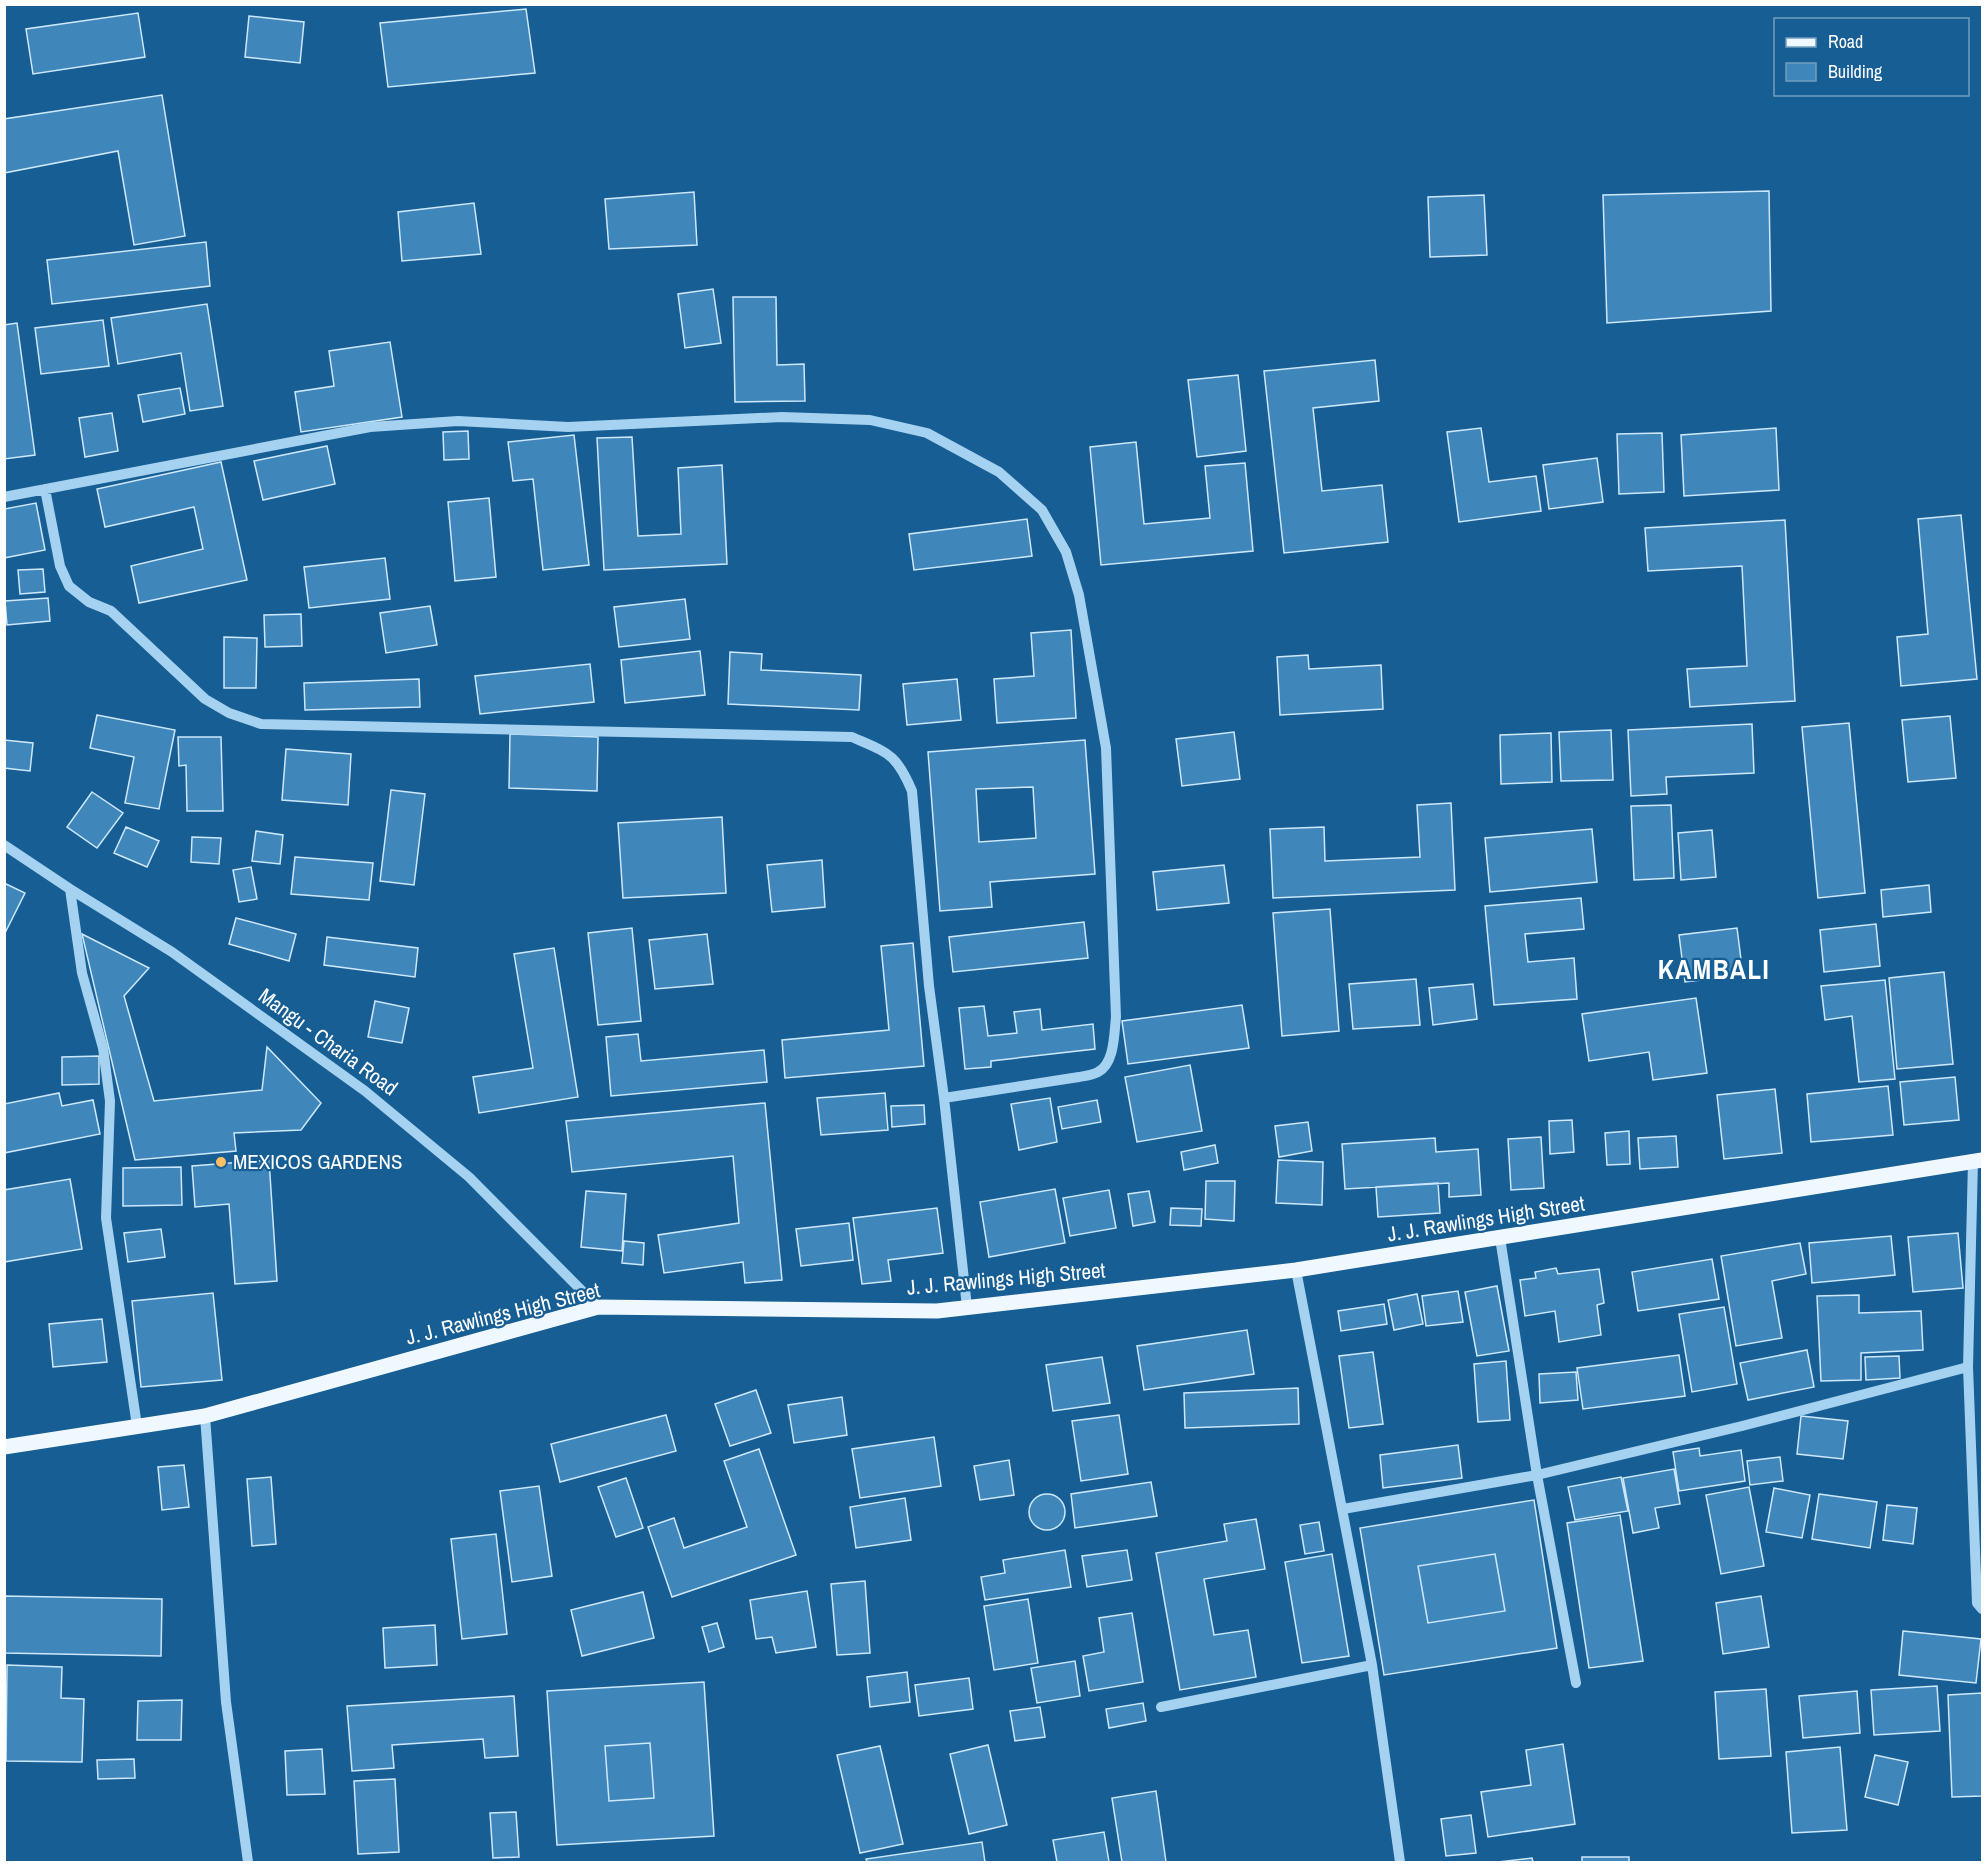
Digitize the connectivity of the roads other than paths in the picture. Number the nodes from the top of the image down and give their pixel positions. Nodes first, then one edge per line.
1 (45, 489) junction
2 (4, 497) edge
3 (4, 845) edge
4 (70, 889) junction
5 (944, 1098) junction
6 (1978, 1161) edge
7 (1500, 1238) junction
8 (1296, 1270) junction
9 (598, 1307) junction
10 (967, 1307) junction
11 (1968, 1367) junction
12 (205, 1416) junction
13 (137, 1426) junction
14 (4, 1447) edge
15 (1536, 1475) junction
16 (1343, 1509) junction
17 (1983, 1609) edge
18 (1372, 1665) junction
19 (1576, 1683) dead end
20 (1161, 1707) dead end
21 (248, 1863) edge
22 (1400, 1863) edge

1 - 2 street
1 - 5 street
1 - 5 street
3 - 4 street, Mangu - Charia Road
4 - 9 street, Mangu - Charia Road
4 - 13 street
5 - 10 street
6 - 7 main road, J. J. Rawlings High Street
6 - 11 street
7 - 8 main road, J. J. Rawlings High Street
7 - 15 street
8 - 10 main road, J. J. Rawlings High Street
8 - 16 street
9 - 10 main road, J. J. Rawlings High Street
9 - 12 main road, J. J. Rawlings High Street
11 - 15 street
11 - 17 street
12 - 13 main road, J. J. Rawlings High Street
12 - 21 street
13 - 14 main road, J. J. Rawlings High Street
15 - 16 street
15 - 19 street
16 - 18 street
18 - 20 street
18 - 22 street

